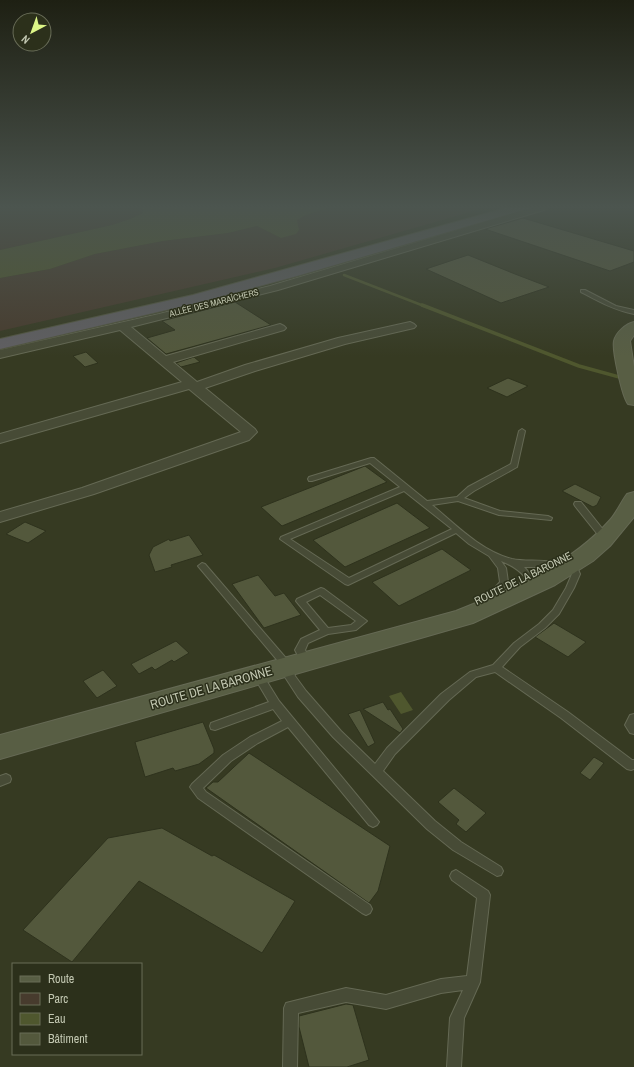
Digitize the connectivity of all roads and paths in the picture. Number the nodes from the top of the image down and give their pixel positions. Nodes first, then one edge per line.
1 (327, 258) edge
2 (345, 258) edge
3 (373, 258) edge
4 (583, 291) dead end
5 (634, 312) edge
6 (122, 326) junction
7 (410, 326) dead end
8 (634, 327) edge
9 (280, 328) dead end
10 (0, 338) edge
11 (0, 344) edge
12 (0, 354) edge
13 (163, 361) junction
14 (193, 386) junction
15 (630, 388) edge
16 (522, 432) dead end
17 (0, 439) edge
18 (312, 479) dead end
19 (405, 488) junction
20 (634, 498) edge
21 (459, 499) junction
22 (425, 504) junction
23 (578, 504) dead end
24 (0, 517) edge
25 (548, 518) dead end
26 (457, 530) junction
27 (605, 537) junction
28 (493, 555) junction
29 (572, 565) junction
30 (202, 566) dead end
31 (520, 575) junction
32 (496, 591) junction
33 (421, 628) junction
34 (326, 631) junction
35 (296, 663) junction
36 (496, 668) junction
37 (257, 674) junction
38 (275, 704) junction
39 (634, 718) edge
40 (290, 722) junction
41 (215, 726) dead end
42 (634, 730) edge
43 (0, 748) edge
44 (634, 764) edge
45 (376, 772) junction
46 (373, 822) dead end
47 (497, 871) dead end
48 (456, 876) dead end
49 (366, 909) dead end
50 (473, 982) junction
51 (290, 1067) edge
52 (454, 1067) edge

1 - 10 highway
2 - 11 highway
3 - 6 street, ALLÉE DES MARAÎCHERS
4 - 5 lane
6 - 12 street, ALLÉE DES MARAÎCHERS
6 - 13 street
7 - 14 street
8 - 15 main road
9 - 13 street
13 - 14 street
14 - 17 street
14 - 24 street
16 - 21 lane
18 - 19 lane
19 - 22 lane
19 - 26 lane
20 - 27 main road, ROUTE DE LA BARONNE
21 - 22 lane
21 - 25 lane
22 - 26 lane
23 - 27 lane
26 - 28 lane
27 - 29 main road, ROUTE DE LA BARONNE
27 - 31 main road, ROUTE DE LA BARONNE
28 - 31 lane
28 - 32 lane
29 - 31 main road, ROUTE DE LA BARONNE
29 - 36 lane
30 - 35 lane
31 - 32 main road, ROUTE DE LA BARONNE
31 - 33 main road, ROUTE DE LA BARONNE
32 - 33 main road, ROUTE DE LA BARONNE
33 - 35 main road, ROUTE DE LA BARONNE
34 - 34 lane
34 - 35 lane
35 - 37 main road, ROUTE DE LA BARONNE
35 - 45 lane
36 - 44 lane
36 - 45 lane
37 - 38 lane
37 - 43 main road, ROUTE DE LA BARONNE
38 - 40 lane
38 - 41 lane
39 - 42 lane
40 - 46 lane
40 - 49 lane
45 - 47 lane
48 - 50 lane
50 - 51 lane
50 - 52 lane

